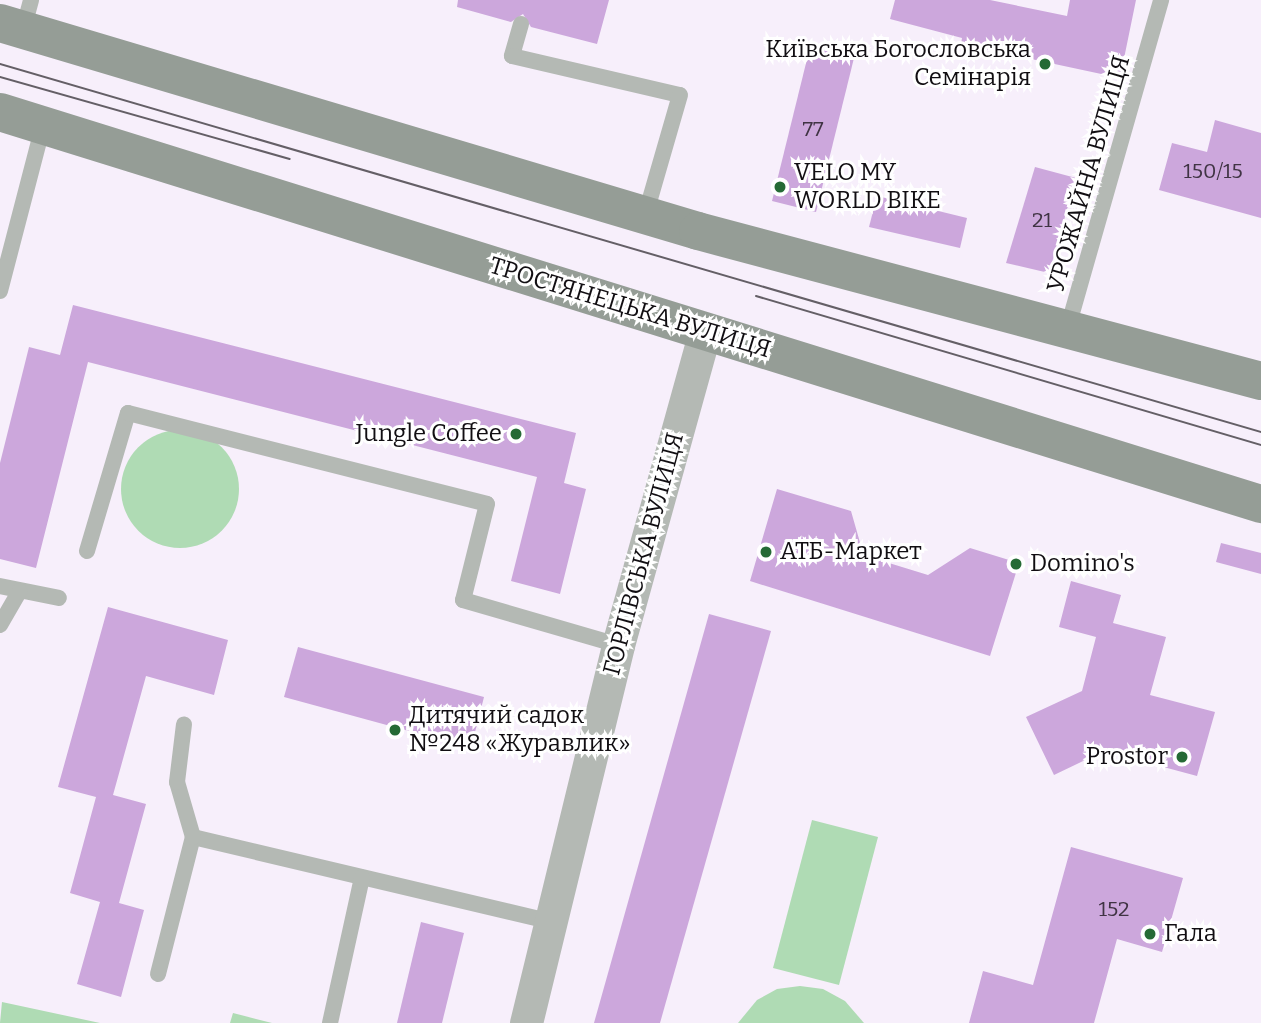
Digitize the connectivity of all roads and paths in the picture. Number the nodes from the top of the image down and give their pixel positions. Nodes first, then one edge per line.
1 (1161, 0) edge
2 (18, 17) edge
3 (522, 24) dead end
4 (0, 112) edge
5 (43, 123) junction
6 (645, 216) junction
7 (0, 291) edge
8 (1068, 327) junction
9 (705, 331) junction
10 (1261, 381) edge
11 (1261, 504) edge
12 (87, 551) dead end
13 (0, 586) edge
14 (20, 591) junction
15 (59, 598) dead end
16 (0, 625) edge
17 (618, 645) junction
18 (184, 724) dead end
19 (193, 837) junction
20 (362, 877) junction
21 (549, 920) junction
22 (158, 974) dead end
23 (330, 1023) edge
24 (526, 1023) edge

1 - 8 lane, УРОЖАЙНА ВУЛИЦЯ
2 - 6 main road
3 - 6 lane
4 - 5 main road, ТРОСТЯНЕЦЬКА ВУЛИЦЯ
5 - 7 lane
5 - 9 main road, ТРОСТЯНЕЦЬКА ВУЛИЦЯ
6 - 8 main road
8 - 10 main road
9 - 11 main road, ТРОСТЯНЕЦЬКА ВУЛИЦЯ
9 - 17 street, ГОРЛІВСЬКА ВУЛИЦЯ
12 - 17 lane
13 - 14 lane
14 - 15 lane
14 - 16 lane
17 - 21 street, ГОРЛІВСЬКА ВУЛИЦЯ
18 - 19 lane
19 - 20 lane
19 - 22 lane
20 - 21 lane
20 - 23 lane
21 - 24 street, ГОРЛІВСЬКА ВУЛИЦЯ

